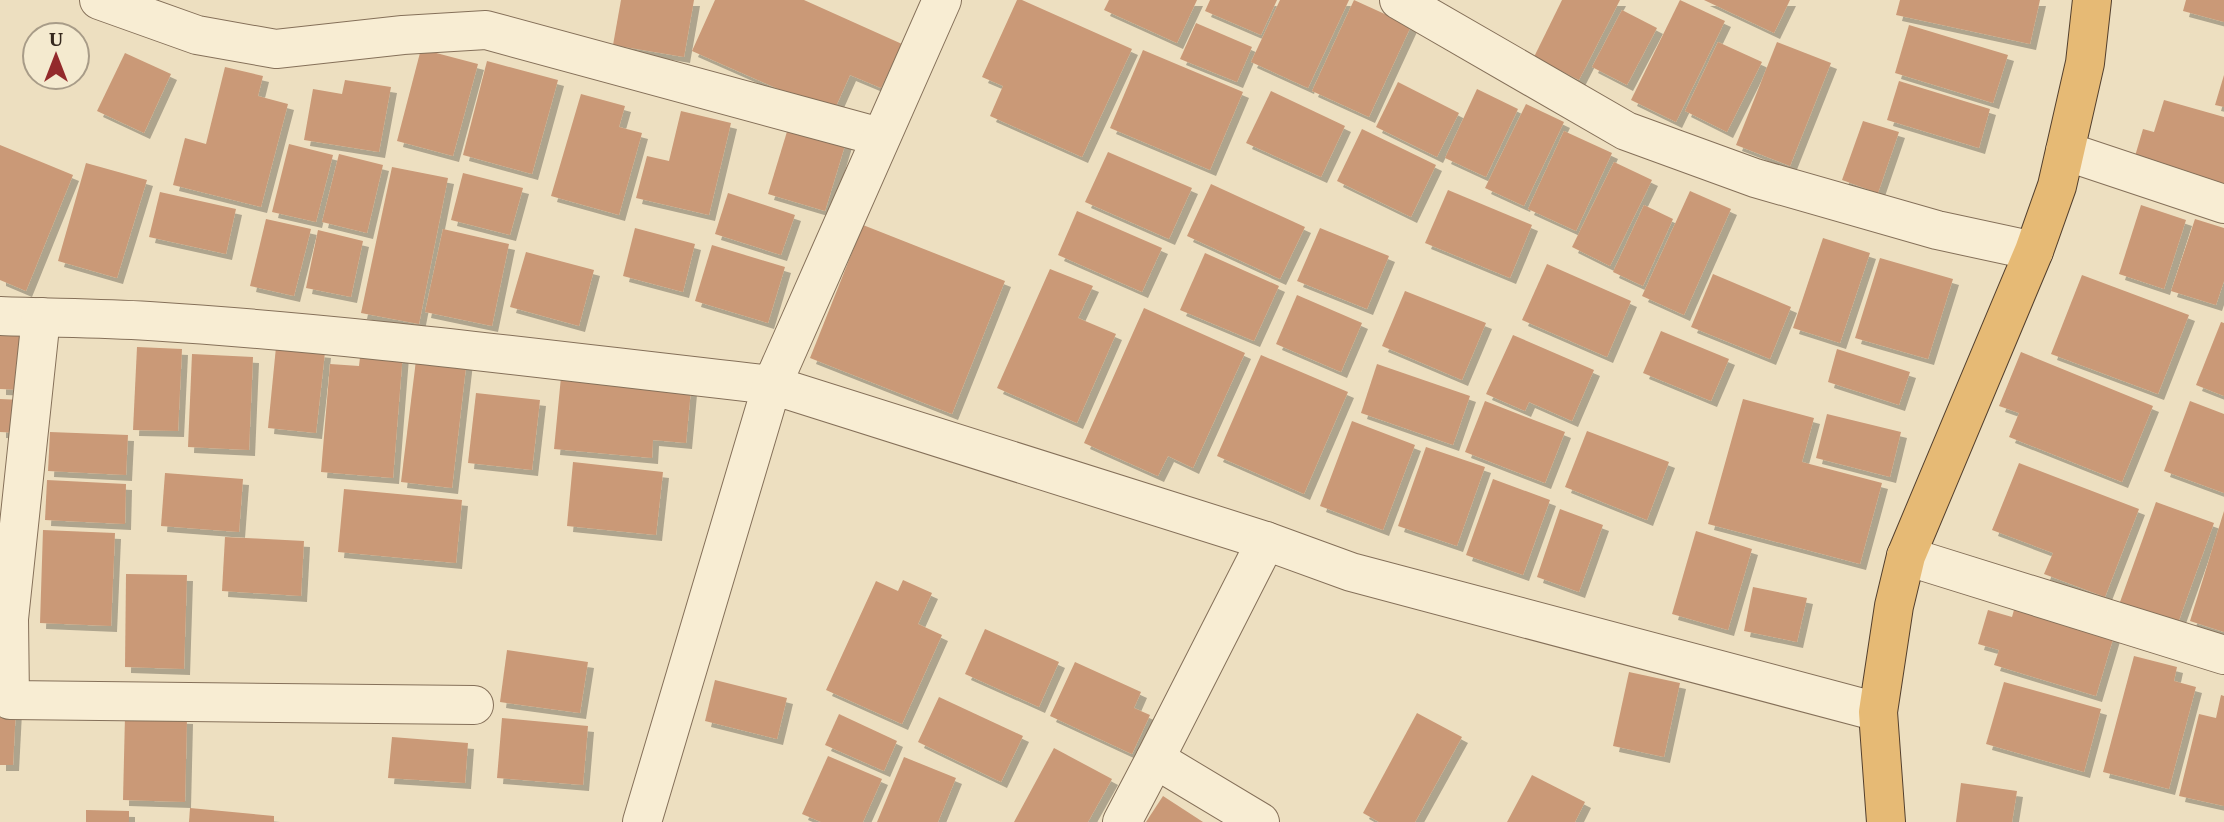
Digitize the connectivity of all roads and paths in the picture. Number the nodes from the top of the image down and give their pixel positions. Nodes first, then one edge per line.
1 (99, 0) edge
2 (942, 0) edge
3 (1399, 0) edge
4 (2092, 0) edge
5 (880, 137) junction
6 (2065, 150) junction
7 (2224, 204) edge
8 (2034, 251) junction
9 (0, 316) edge
10 (41, 317) junction
11 (772, 386) junction
12 (1266, 541) junction
13 (1906, 556) junction
14 (2224, 655) edge
15 (5, 700) edge
16 (474, 705) dead end
17 (1878, 712) junction
18 (1155, 760) junction
19 (642, 822) edge
20 (1122, 822) edge
21 (1260, 822) edge
22 (1886, 822) edge

1 - 5 street
2 - 5 street
3 - 8 street
4 - 6 highway
5 - 11 street
6 - 7 street
6 - 8 highway
8 - 13 highway
9 - 10 street
10 - 11 street
10 - 15 street
11 - 12 street
11 - 19 street
12 - 17 street
12 - 18 street
13 - 14 street
13 - 17 highway
15 - 16 street
17 - 22 highway
18 - 20 street
18 - 21 street

